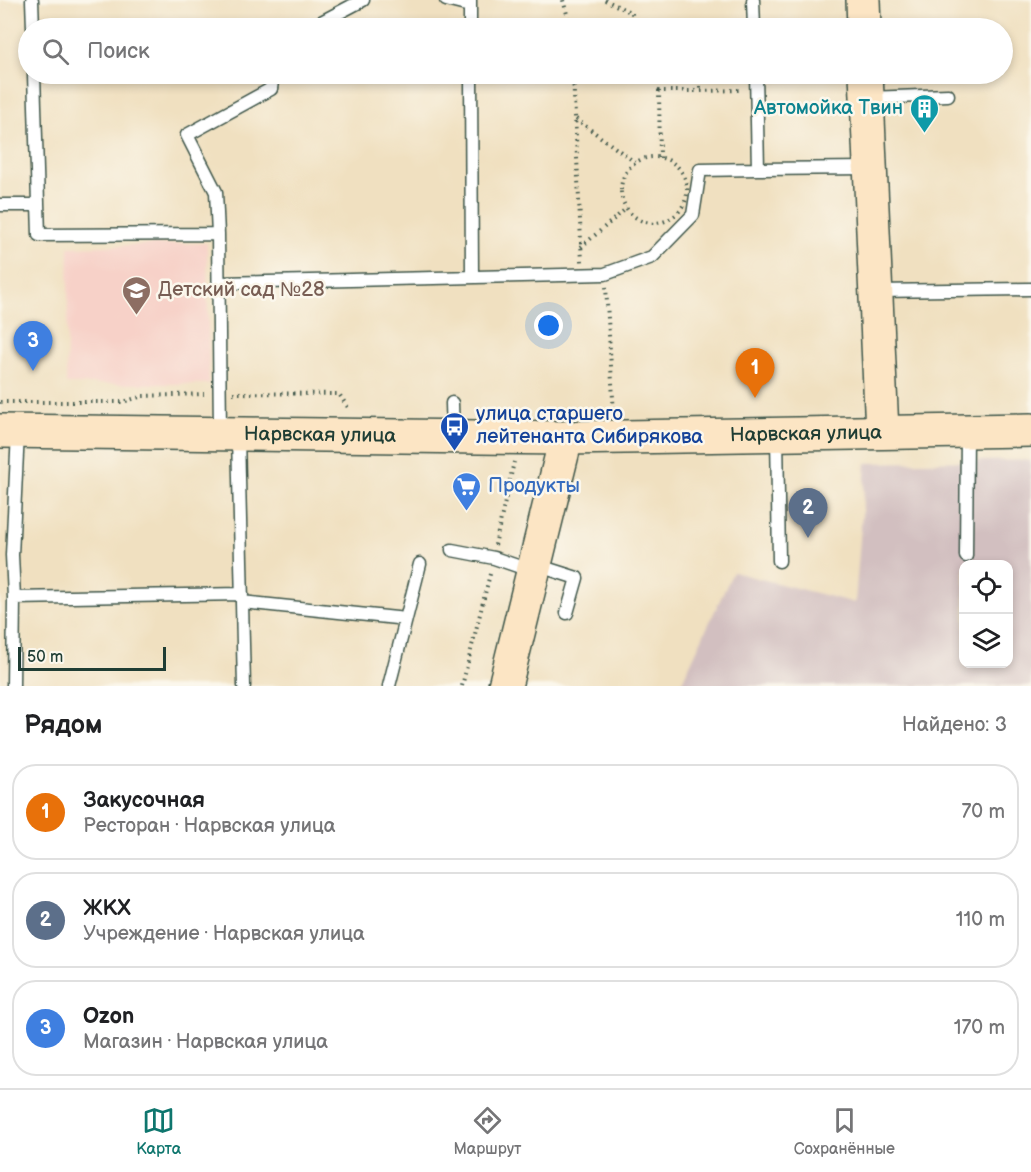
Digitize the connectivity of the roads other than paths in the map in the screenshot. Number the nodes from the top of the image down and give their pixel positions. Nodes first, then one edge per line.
1 (32, 0) edge
2 (363, 0) edge
3 (446, 0) edge
4 (753, 0) edge
5 (863, 0) edge
6 (470, 3) edge
7 (33, 18) edge
8 (329, 18) edge
9 (754, 18) edge
10 (864, 18) edge
11 (34, 84) edge
12 (272, 84) edge
13 (471, 84) edge
14 (756, 84) edge
15 (866, 86) edge
16 (948, 95) dead end
17 (870, 168) junction
18 (758, 169) junction
19 (0, 205) edge
20 (38, 205) junction
21 (218, 234) junction
22 (472, 277) junction
23 (221, 283) junction
24 (1031, 288) edge
25 (876, 291) junction
26 (452, 403) dead end
27 (967, 430) junction
28 (1031, 430) edge
29 (9, 432) edge
30 (882, 432) junction
31 (777, 433) junction
32 (229, 436) junction
33 (453, 437) junction
34 (566, 438) junction
35 (452, 550) dead end
36 (966, 556) dead end
37 (779, 561) dead end
38 (420, 564) dead end
39 (534, 568) junction
40 (14, 598) junction
41 (242, 598) junction
42 (567, 613) dead end
43 (406, 619) junction
44 (13, 686) edge
45 (244, 686) edge
46 (389, 686) edge
47 (505, 686) edge

1 - 7 lane
2 - 8 lane
3 - 6 lane
4 - 9 lane
5 - 10 main road
11 - 20 lane
12 - 21 lane, Нарвская улица
13 - 22 lane
14 - 18 lane
15 - 16 lane
15 - 17 main road
17 - 18 lane
17 - 25 main road
18 - 22 lane
19 - 20 lane
20 - 21 lane
21 - 23 lane, Нарвская улица
22 - 23 lane
23 - 32 lane, Нарвская улица
24 - 25 lane
25 - 30 main road
26 - 33 lane
27 - 28 main road, Нарвская улица
27 - 30 main road, Нарвская улица
27 - 36 lane
29 - 32 main road, Нарвская улица
29 - 40 lane
30 - 31 main road, Нарвская улица
31 - 34 main road, Нарвская улица
31 - 37 lane
32 - 33 main road, Нарвская улица
32 - 41 lane
33 - 34 main road, Нарвская улица
34 - 39 main road
35 - 39 lane
38 - 43 lane
39 - 42 lane
39 - 47 main road
40 - 41 lane
40 - 44 lane
41 - 43 lane
41 - 45 lane
43 - 46 lane

